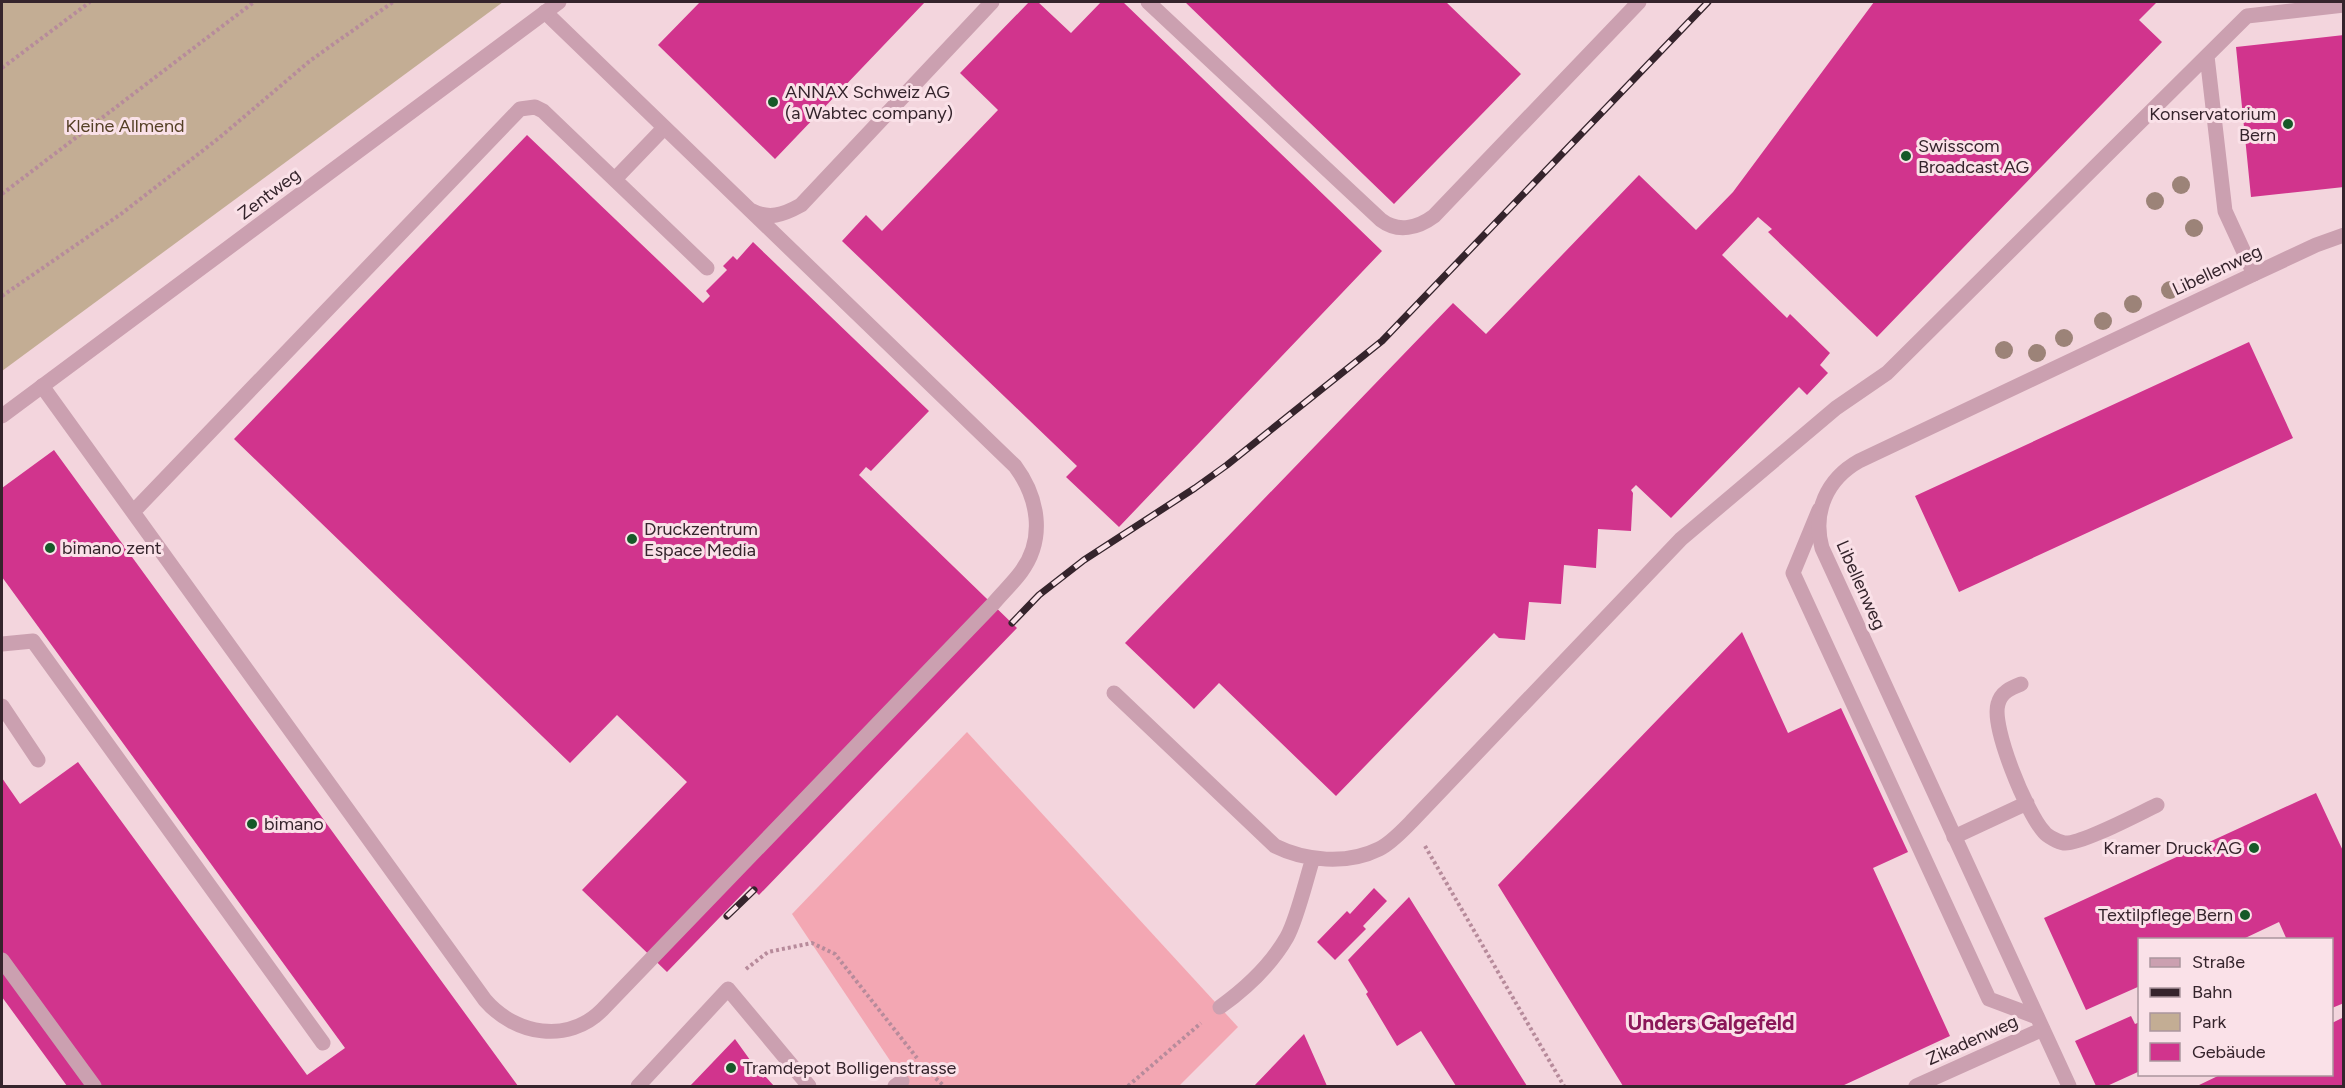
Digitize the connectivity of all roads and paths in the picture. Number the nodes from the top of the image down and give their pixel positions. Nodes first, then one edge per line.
1 (90, 2) edge
2 (254, 2) edge
3 (393, 2) edge
4 (559, 2) edge
5 (992, 2) edge
6 (1148, 2) edge
7 (1639, 2) edge
8 (2262, 2) edge
9 (2343, 5) edge
10 (545, 12) junction
11 (2247, 16) junction
12 (2207, 56) junction
13 (2, 68) edge
14 (664, 128) junction
15 (615, 179) junction
16 (2, 194) edge
17 (750, 210) junction
18 (2343, 235) edge
19 (707, 268) dead end
20 (2254, 274) junction
21 (2, 296) edge
22 (42, 386) junction
23 (2, 416) edge
24 (1823, 499) junction
25 (133, 512) junction
26 (2, 644) edge
27 (2021, 684) dead end
28 (1114, 693) dead end
29 (2, 706) edge
30 (38, 760) dead end
31 (2027, 803) junction
32 (2157, 805) dead end
33 (1411, 822) junction
34 (1954, 837) junction
35 (1314, 858) junction
36 (2, 960) edge
37 (728, 988) junction
38 (1220, 1007) joint
39 (2040, 1023) junction
40 (322, 1043) dead end
41 (94, 1086) edge
42 (638, 1086) edge
43 (809, 1086) edge
44 (944, 1086) edge
45 (1128, 1086) edge
46 (1564, 1086) edge
47 (1916, 1086) edge
48 (2069, 1086) edge

1 - 13 path
2 - 16 path
3 - 21 path
4 - 10 street, Zentweg
5 - 17 street
6 - 7 street
8 - 11 street
9 - 11 street
10 - 14 street
10 - 22 street, Zentweg
11 - 12 street
12 - 20 street
12 - 33 street
14 - 15 street
14 - 17 street
15 - 19 street
15 - 25 street
17 - 25 street
18 - 20 street, Libellenweg
20 - 24 street, Libellenweg
22 - 23 street, Zentweg
22 - 25 street
24 - 34 street, Libellenweg
24 - 39 street
26 - 40 street
27 - 31 street
28 - 35 street
29 - 30 street
31 - 32 street
31 - 34 street
33 - 35 street
33 - 46 path
34 - 39 street, Libellenweg
35 - 38 street
36 - 41 street
37 - 42 street
37 - 43 street
37 - 44 path
38 - 45 path
39 - 47 street, Zikadenweg
39 - 48 street, Libellenweg

